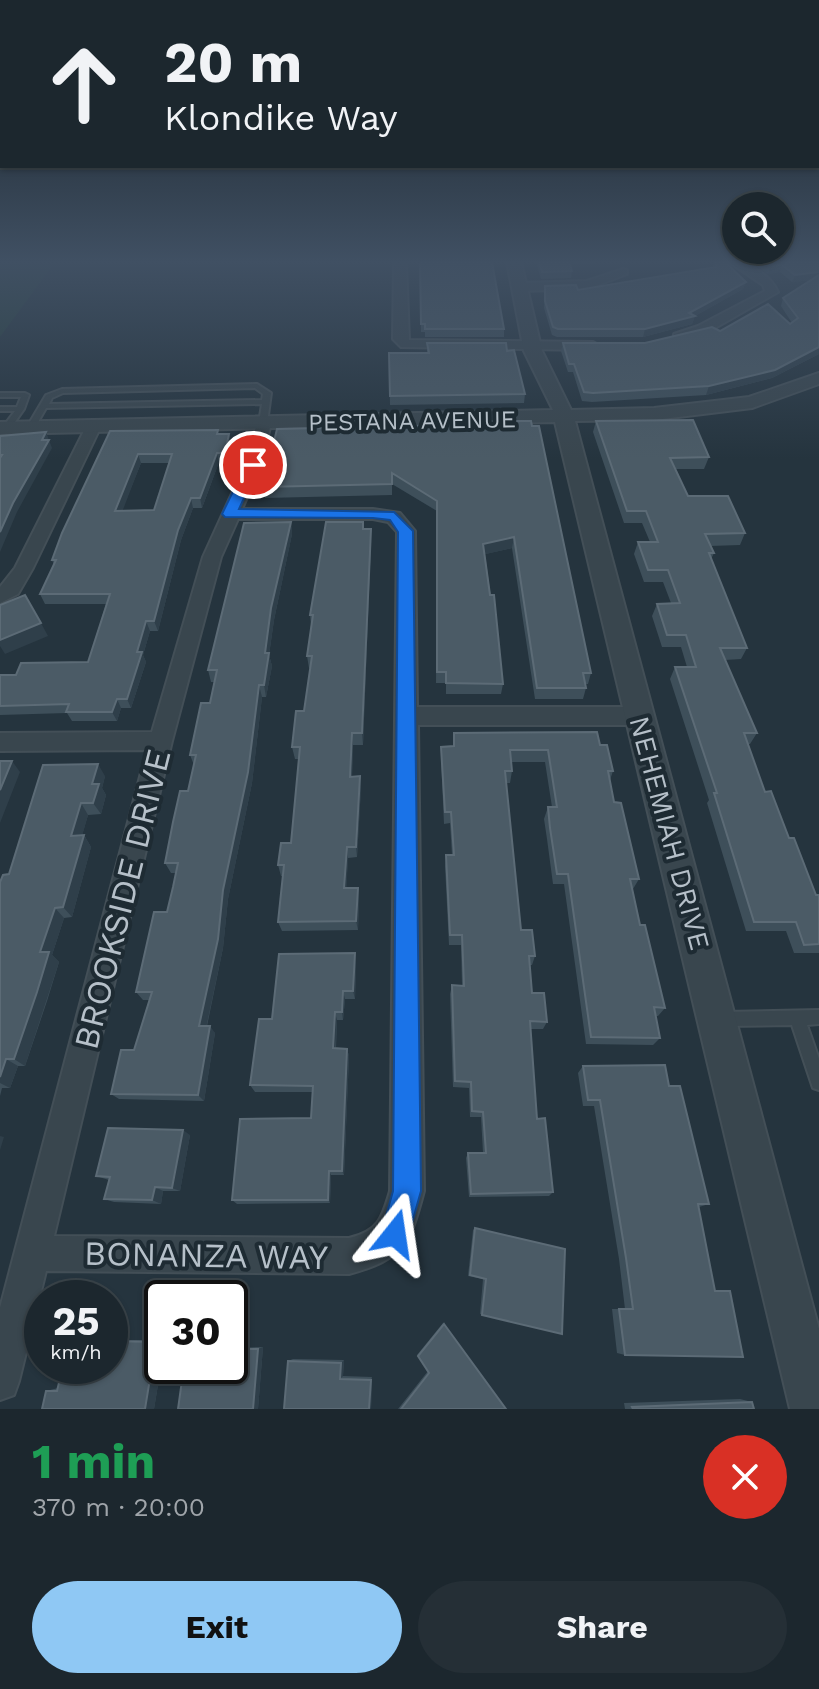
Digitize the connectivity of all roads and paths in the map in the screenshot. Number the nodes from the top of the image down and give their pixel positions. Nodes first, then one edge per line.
1 (400, 328) edge
2 (529, 328) edge
3 (705, 328) edge
4 (659, 341) edge
5 (533, 346) junction
6 (611, 346) edge
7 (819, 378) edge
8 (0, 395) edge
9 (43, 406) junction
10 (20, 409) junction
11 (264, 413) junction
12 (564, 418) junction
13 (2, 421) edge
14 (93, 426) junction
15 (31, 427) junction
16 (230, 514) junction
17 (0, 596) edge
18 (407, 716) junction
19 (638, 716) junction
20 (161, 741) junction
21 (0, 742) edge
22 (797, 1017) junction
23 (819, 1017) edge
24 (719, 1019) junction
25 (819, 1082) edge
26 (33, 1253) junction
27 (0, 1381) edge
28 (815, 1409) edge

1 - 5 street
2 - 5 street, NEHEMIAH DRIVE
3 - 4 street
5 - 6 street
5 - 12 street, NEHEMIAH DRIVE
7 - 12 street, PESTANA AVENUE
8 - 10 lane
9 - 11 lane
9 - 11 lane
9 - 15 lane
10 - 13 lane
10 - 13 lane
11 - 12 street, PESTANA AVENUE
11 - 14 street, PESTANA AVENUE
11 - 16 street, BROOKSIDE DRIVE
12 - 19 street, NEHEMIAH DRIVE
13 - 15 street, PESTANA AVENUE
14 - 15 street, PESTANA AVENUE
14 - 17 street
16 - 18 street, BONANZA WAY
16 - 20 street, BROOKSIDE DRIVE
18 - 19 street
18 - 26 street, BONANZA WAY
19 - 24 street, NEHEMIAH DRIVE
20 - 21 street
20 - 26 street, BROOKSIDE DRIVE
22 - 23 lane
22 - 24 lane
22 - 25 lane
24 - 28 street, NEHEMIAH DRIVE
26 - 27 street, BROOKSIDE DRIVE

